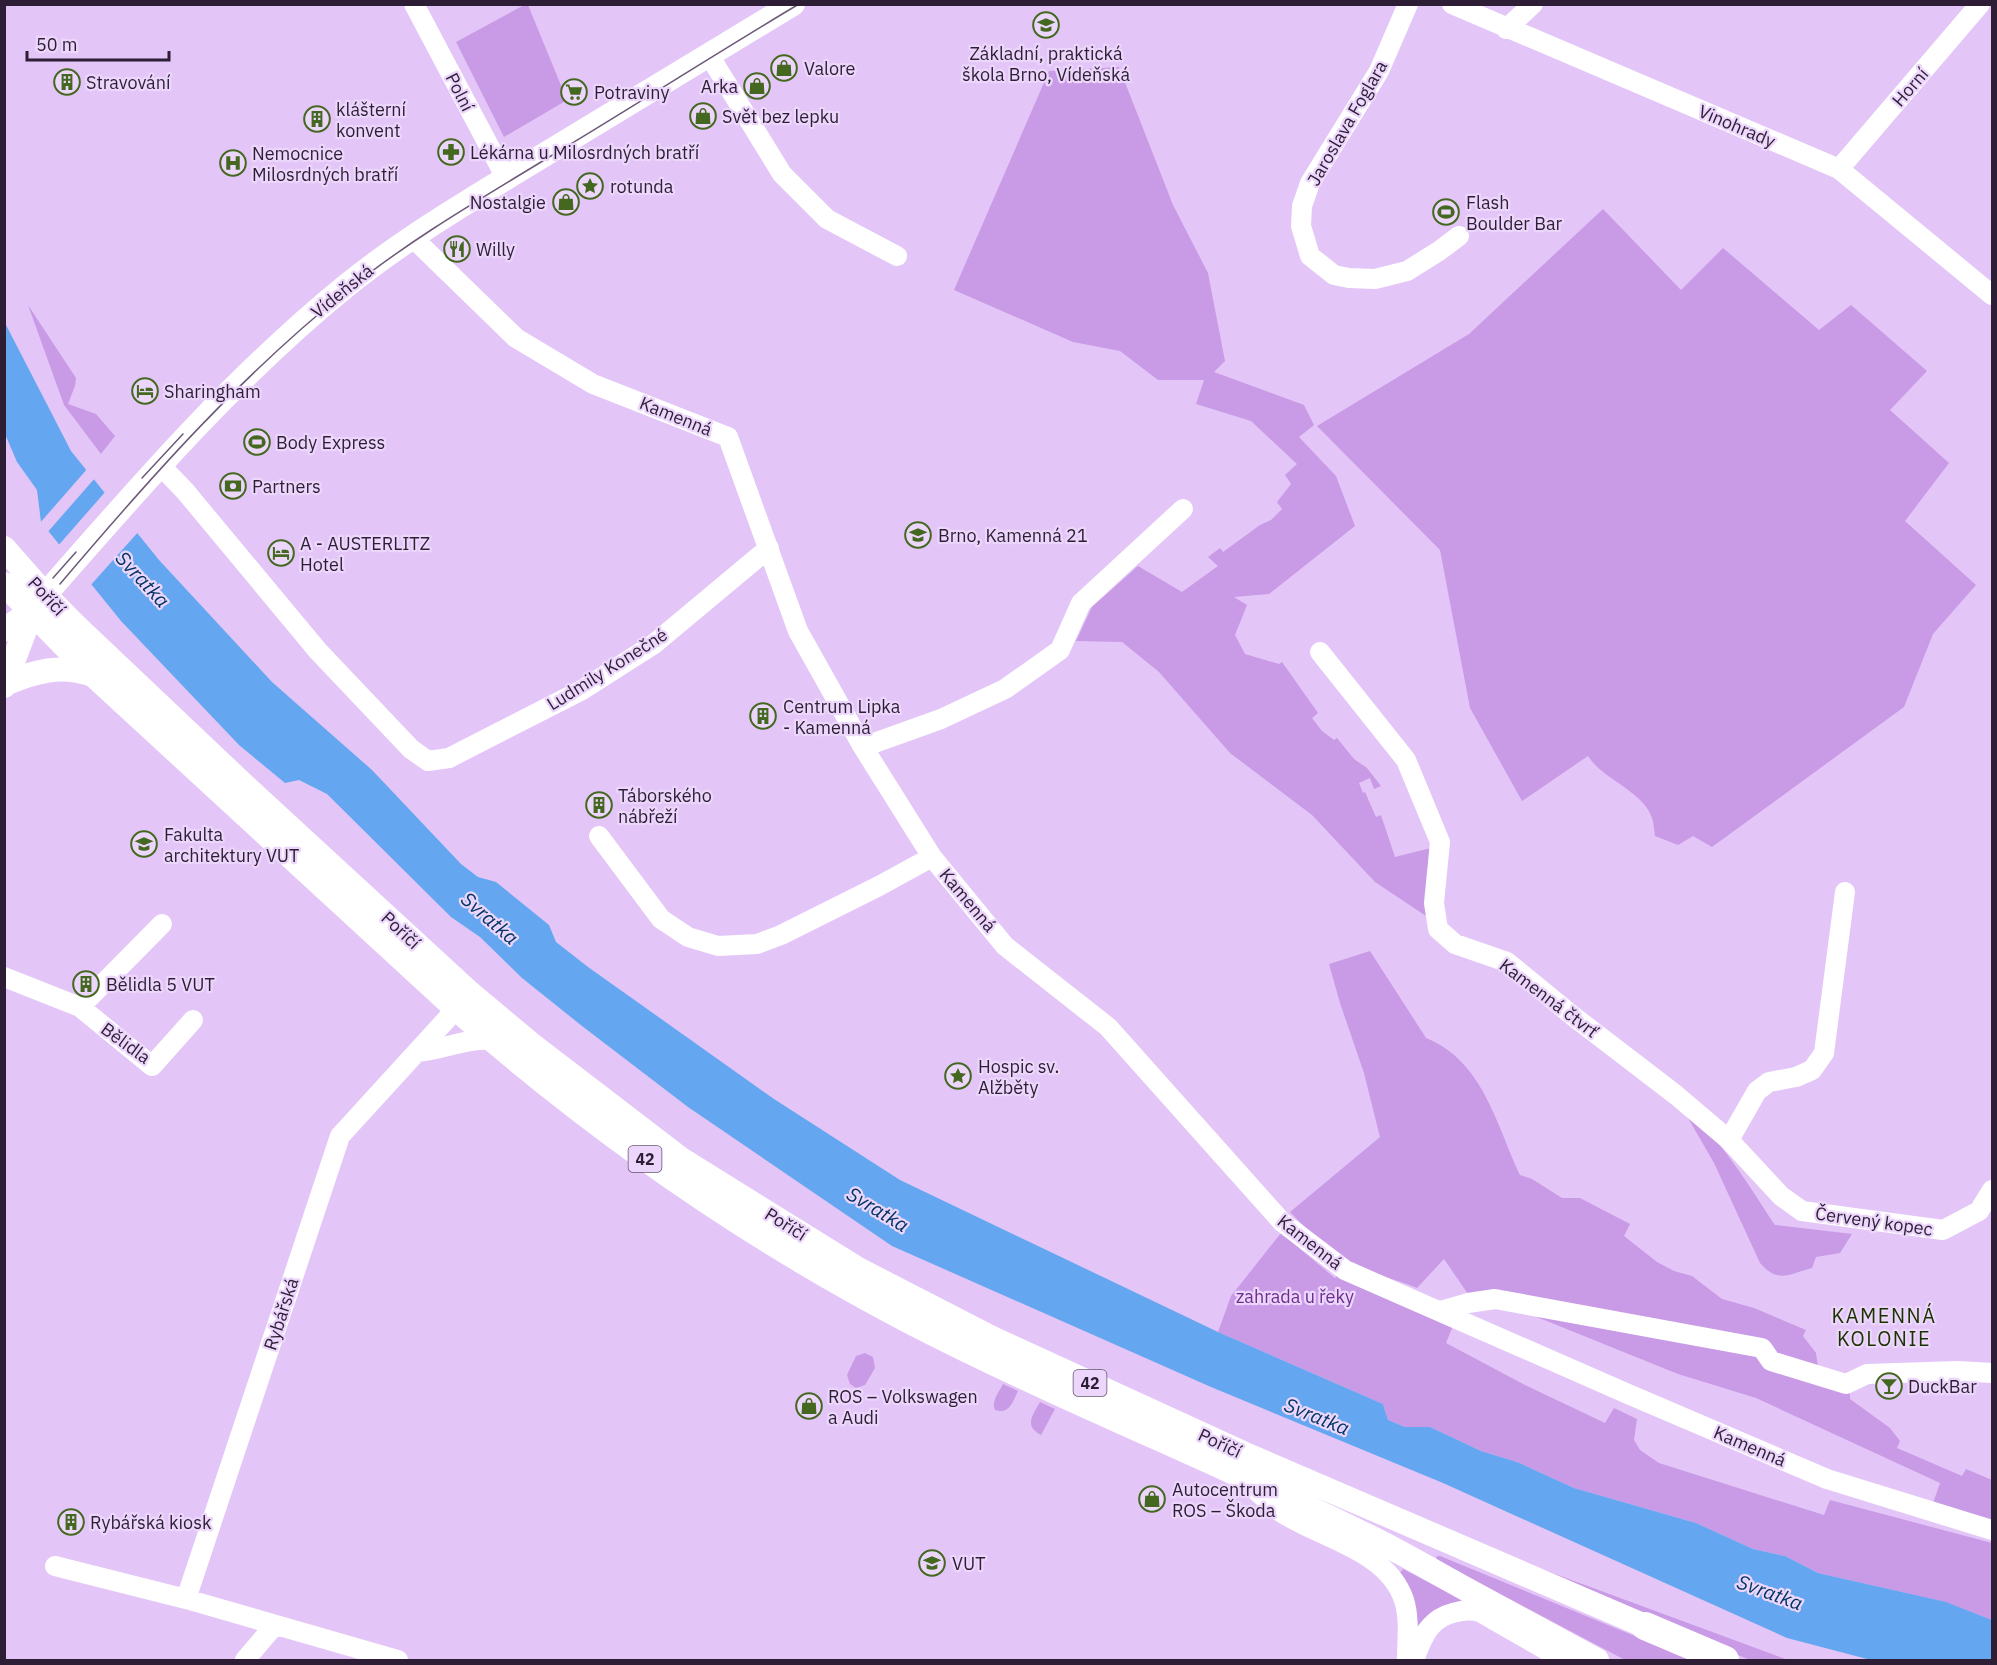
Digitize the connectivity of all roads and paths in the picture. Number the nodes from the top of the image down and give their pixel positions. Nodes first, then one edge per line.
1 (414, 4) edge
2 (793, 4) edge
3 (1408, 4) edge
4 (1452, 4) edge
5 (1533, 4) edge
6 (1980, 4) edge
7 (1506, 29) junction
8 (709, 55) junction
9 (1839, 169) junction
10 (506, 178) junction
11 (1459, 236) dead end
12 (412, 237) junction
13 (897, 256) dead end
14 (1992, 295) edge
15 (160, 465) junction
16 (1182, 509) dead end
17 (4, 548) edge
18 (769, 548) junction
19 (4, 584) edge
20 (35, 606) junction
21 (4, 630) edge
22 (1320, 652) dead end
23 (93, 675) junction
24 (5, 685) edge
25 (863, 747) junction
26 (599, 836) dead end
27 (932, 857) junction
28 (1845, 892) dead end
29 (162, 924) dead end
30 (4, 977) edge
31 (80, 1007) junction
32 (456, 1009) junction
33 (194, 1020) dead end
34 (492, 1040) junction
35 (417, 1052) junction
36 (1677, 1095) joint
37 (1729, 1140) junction
38 (1992, 1190) edge
39 (1440, 1311) junction
40 (1992, 1373) edge
41 (1240, 1477) junction
42 (1992, 1530) edge
43 (55, 1566) dead end
44 (186, 1599) junction
45 (274, 1626) junction
46 (1645, 1626) joint
47 (245, 1660) edge
48 (398, 1660) edge
49 (1407, 1660) edge
50 (1414, 1660) edge
51 (1577, 1660) edge
52 (1597, 1660) edge
53 (1725, 1660) edge

1 - 10 street, Polní
2 - 8 main road, Vídeňská
3 - 11 street, Jaroslava Foglara
4 - 7 street, Vinohrady
5 - 7 street
6 - 9 street, Horní
7 - 9 street, Vinohrady
8 - 10 main road, Vídeňská
8 - 13 street
9 - 14 street, Vinohrady
10 - 12 main road, Vídeňská
12 - 15 main road, Vídeňská
12 - 18 street, Kamenná
15 - 18 street, Ludmily Konečné
15 - 20 main road, Vídeňská
16 - 25 street
17 - 20 main road, Poříčí / 42
18 - 25 street, Kamenná
19 - 20 main road, Poříčí / 42
20 - 21 main road
20 - 23 main road, Poříčí / 42
20 - 24 main road
20 - 46 main road, Poříčí / 42
22 - 36 street, Kamenná čtvrť
23 - 24 main road
23 - 32 main road, Poříčí / 42
25 - 27 street, Kamenná
26 - 27 street
27 - 39 street, Kamenná
28 - 37 street
29 - 31 street
30 - 31 street, Bělidla
31 - 33 street, Bělidla
32 - 34 main road, Poříčí / 42
32 - 35 street, Rybářská
34 - 35 street
34 - 41 main road, Poříčí / 42
35 - 44 street, Rybářská
36 - 37 street, Červený kopec
37 - 38 street, Červený kopec
39 - 40 street
39 - 42 street, Kamenná
41 - 49 street, Poříčí
41 - 52 main road, Poříčí / 42
43 - 44 street
44 - 45 street
45 - 47 street
45 - 48 street
46 - 53 highway, Poříčí / 42
50 - 51 street

